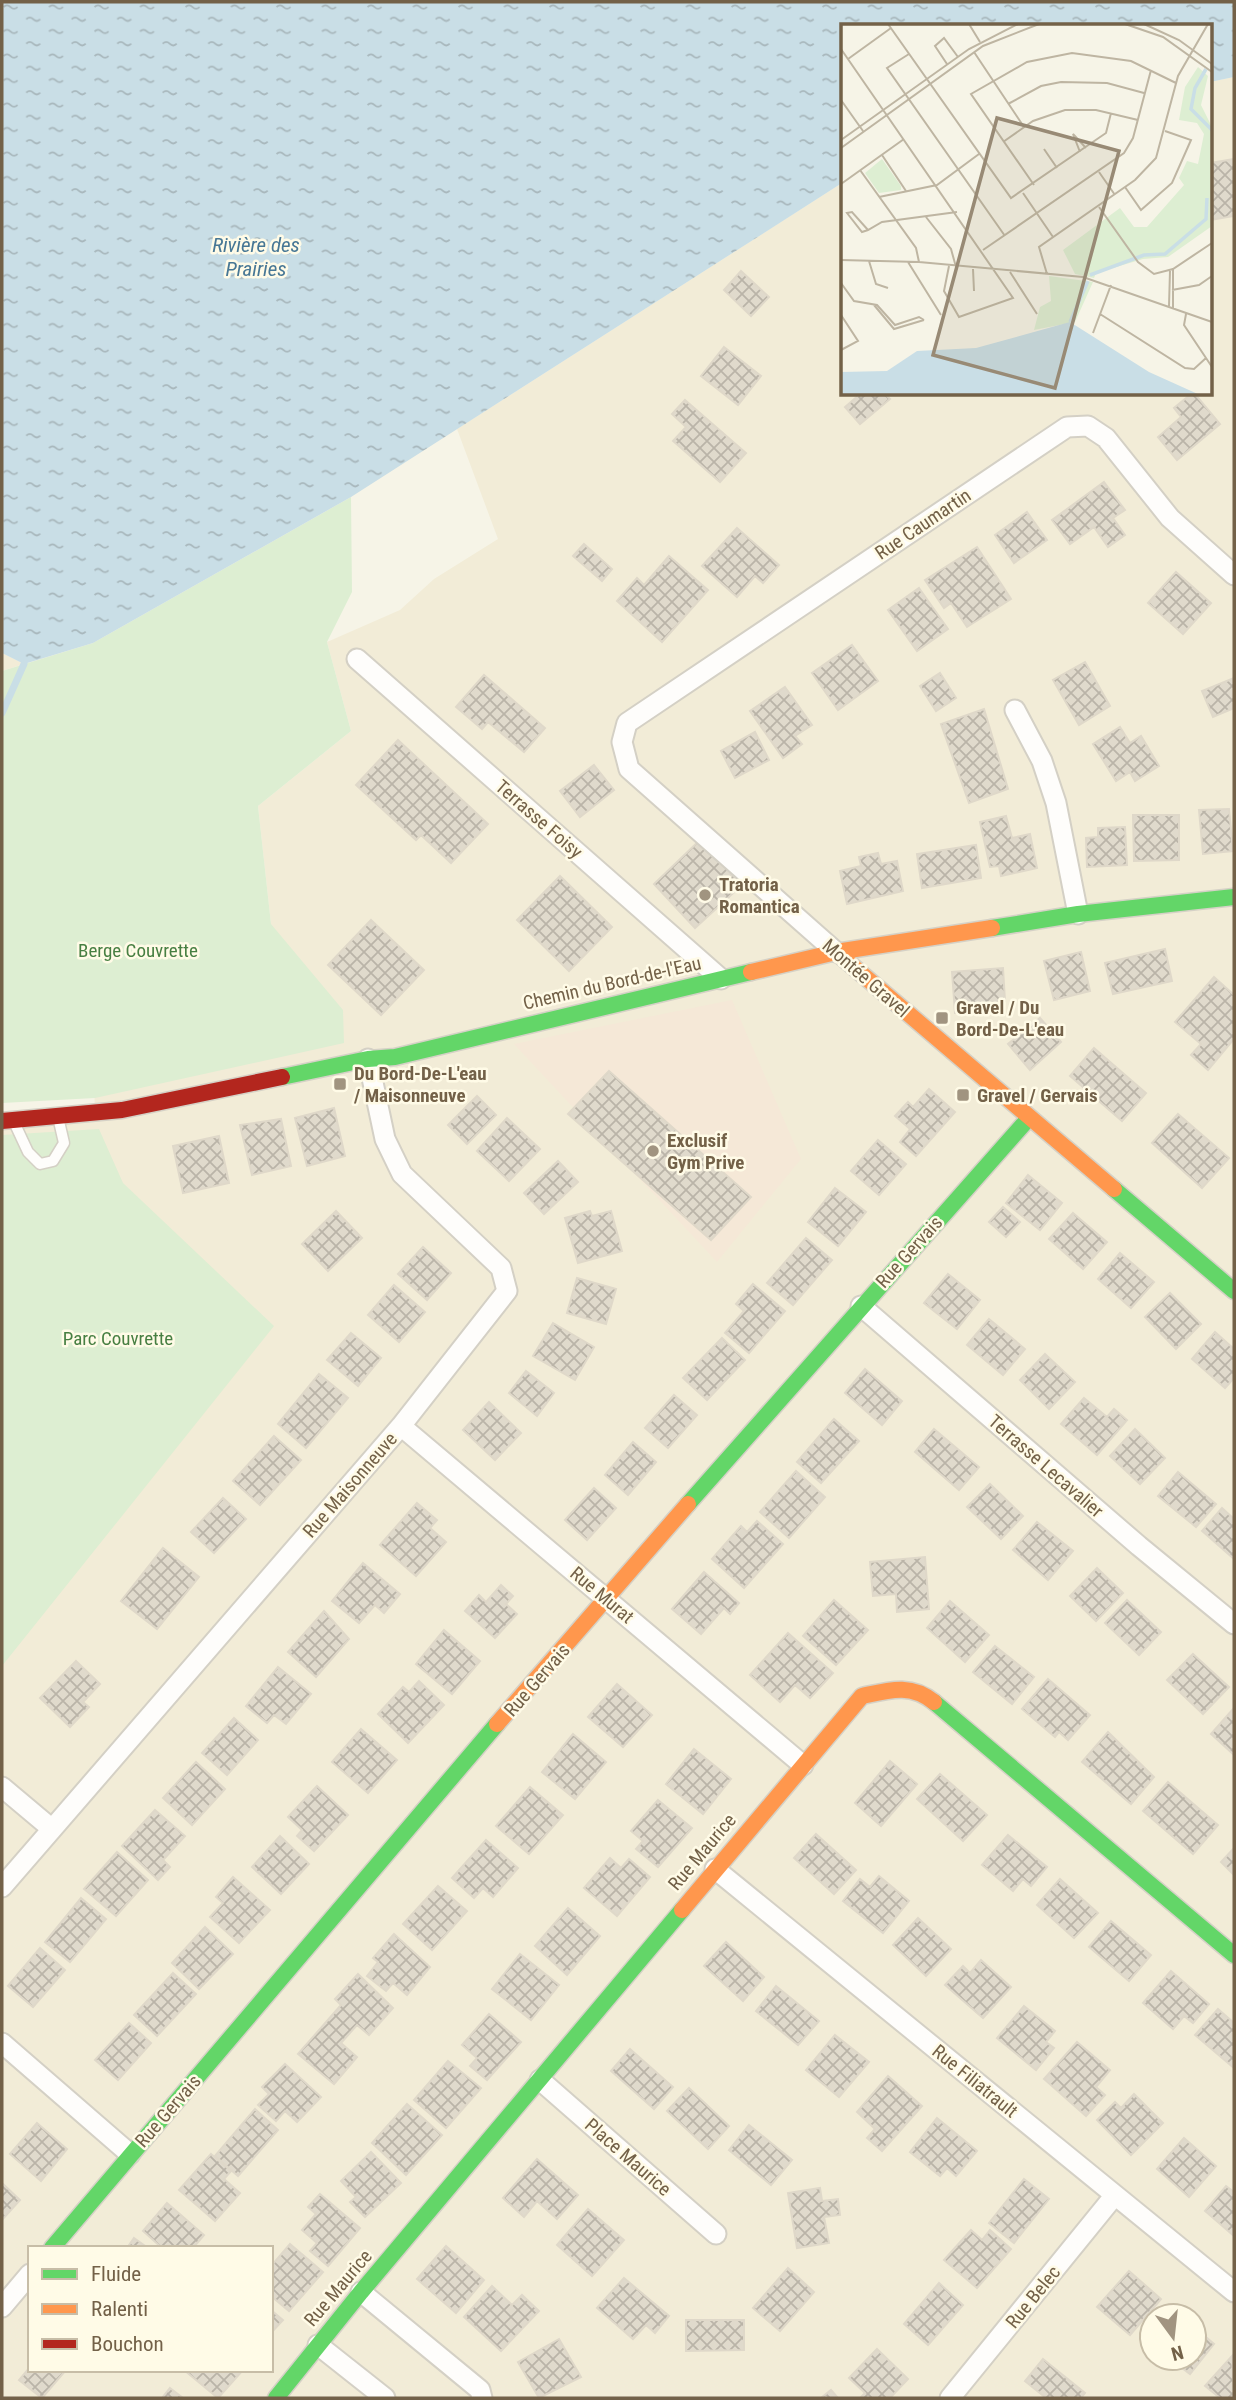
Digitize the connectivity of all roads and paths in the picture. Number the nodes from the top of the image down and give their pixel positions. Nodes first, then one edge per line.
1 (1234, 575) edge
2 (357, 659) dead end
3 (1015, 710) dead end
4 (629, 769) joint
5 (1234, 897) edge
6 (1078, 914) junction
7 (836, 952) junction
8 (721, 979) junction
9 (368, 1059) junction
10 (58, 1117) junction
11 (1028, 1118) junction
12 (8, 1122) edge
13 (1234, 1291) edge
14 (861, 1306) junction
15 (401, 1426) junction
16 (606, 1600) junction
17 (1234, 1624) edge
18 (803, 1765) junction
19 (2, 1787) edge
20 (52, 1829) junction
21 (715, 1869) junction
22 (2, 1887) edge
23 (1234, 1955) edge
24 (2, 2043) edge
25 (540, 2080) junction
26 (130, 2154) junction
27 (1115, 2195) junction
28 (716, 2234) dead end
29 (54, 2246) edge
30 (28, 2276) edge
31 (361, 2292) junction
32 (1234, 2292) edge
33 (2, 2307) edge
34 (318, 2345) junction
35 (958, 2395) edge
36 (276, 2398) edge
37 (385, 2398) edge
38 (482, 2398) edge

1 - 4 street, Rue Caumartin
2 - 8 street, Terrasse Foisy
3 - 6 street
4 - 7 street, Montée Gravel
5 - 6 street, Chemin du Bord-de-l'Eau
6 - 7 street, Chemin du Bord-de-l'Eau
7 - 8 street, Chemin du Bord-de-l'Eau
7 - 11 street, Montée Gravel
8 - 9 street, Chemin du Bord-de-l'Eau
9 - 10 street, Chemin du Bord-de-l'Eau
9 - 15 street, Rue Maisonneuve
10 - 12 street, Chemin du Bord-de-l'Eau
10 - 12 lane
11 - 13 street, Montée Gravel
11 - 14 street, Rue Gervais
14 - 16 street, Rue Gervais
14 - 17 street, Terrasse Lecavalier
15 - 16 street, Rue Murat
15 - 20 street, Rue Maisonneuve
16 - 18 street, Rue Murat
16 - 26 street, Rue Gervais
18 - 21 street, Rue Maurice
18 - 23 street, Rue Maurice
19 - 20 street
20 - 22 street, Rue Maisonneuve
21 - 25 street, Rue Maurice
21 - 27 street, Rue Filiatrault
24 - 26 street
25 - 28 street, Place Maurice
25 - 31 street, Rue Maurice
26 - 29 street, Rue Gervais
27 - 32 street, Rue Filiatrault
27 - 35 street, Rue Belec
30 - 33 street
31 - 34 street, Rue Maurice
31 - 38 street
34 - 36 street, Rue Maurice
34 - 37 street

